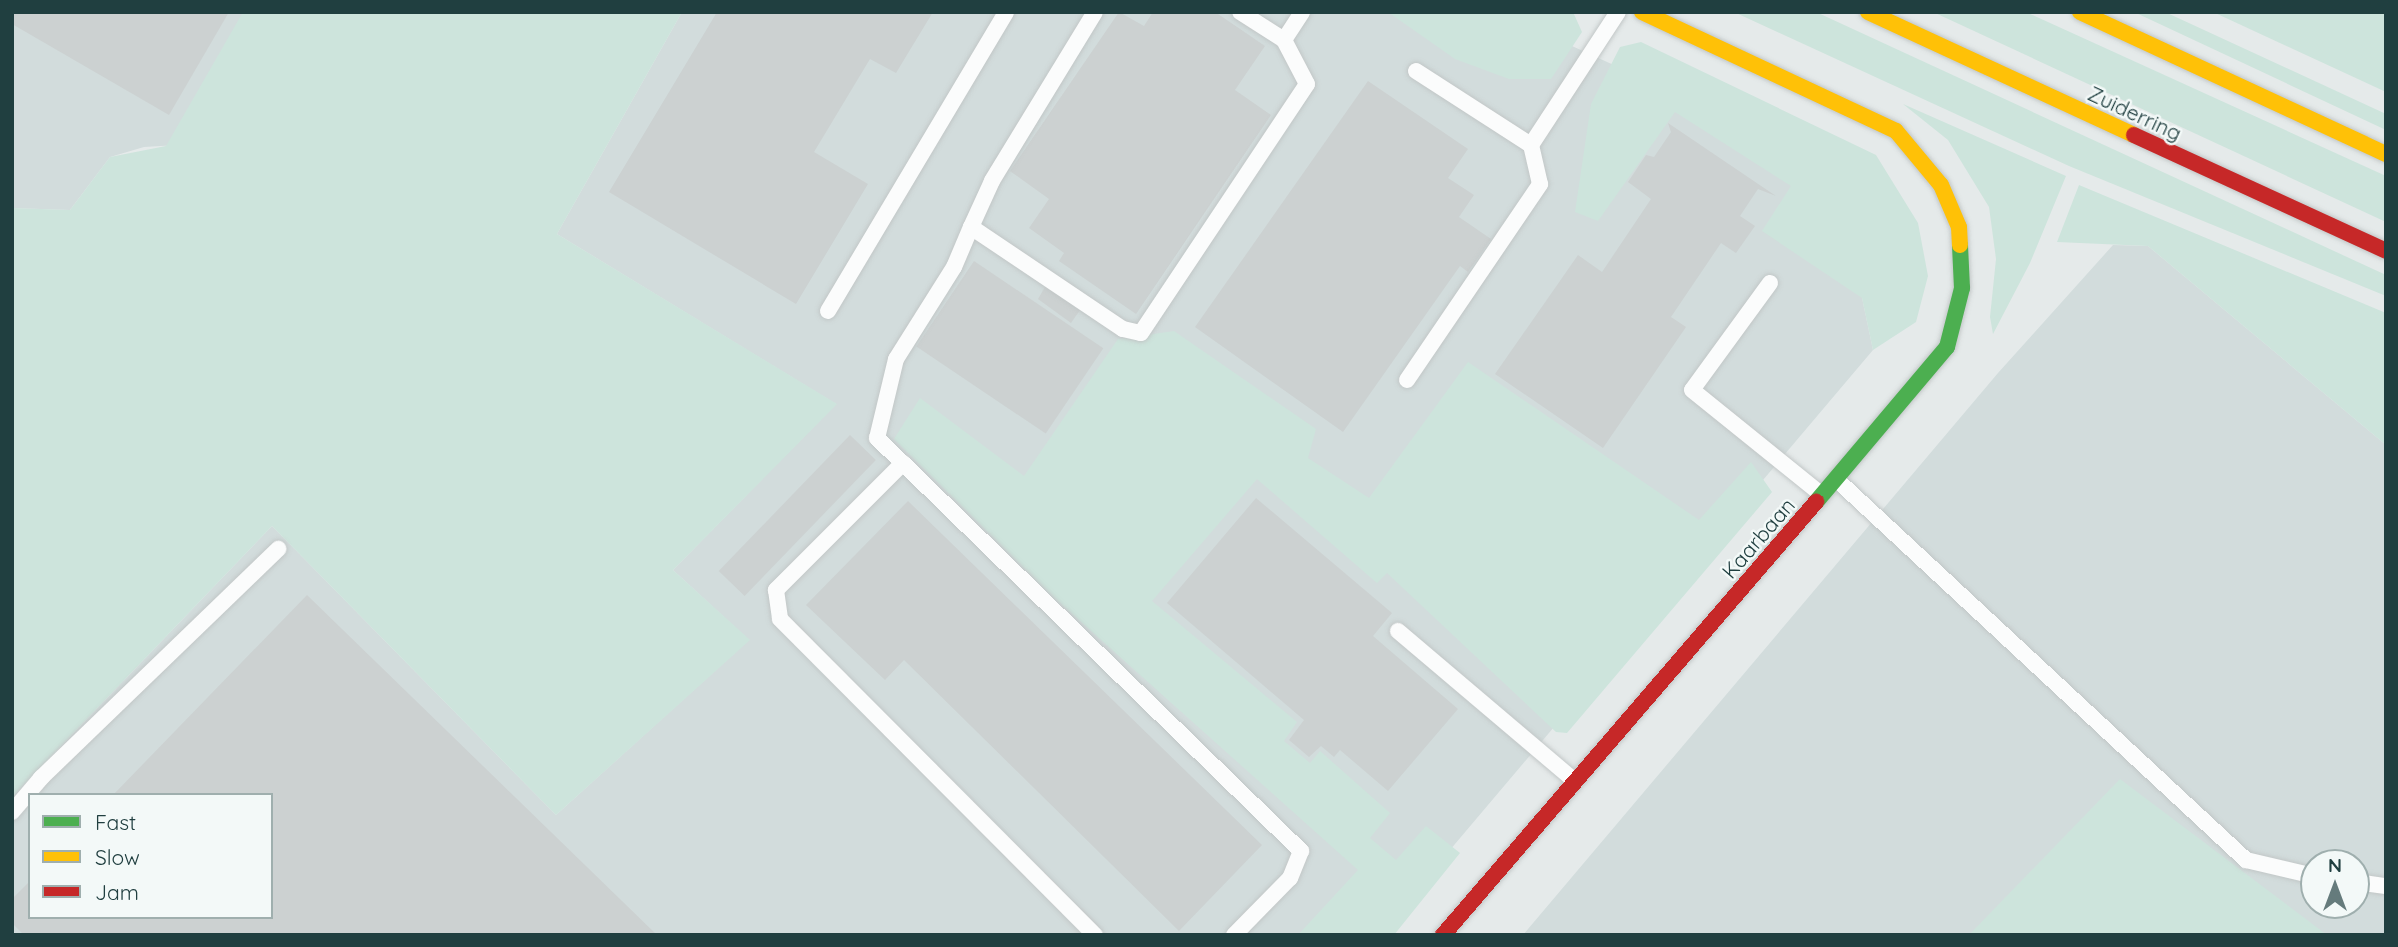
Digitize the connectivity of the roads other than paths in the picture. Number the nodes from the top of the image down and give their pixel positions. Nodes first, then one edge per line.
1 (1006, 12) edge
2 (1095, 12) edge
3 (1240, 12) edge
4 (1302, 12) edge
5 (1618, 12) edge
6 (1642, 12) edge
7 (1868, 12) edge
8 (2080, 12) edge
9 (1284, 40) junction
10 (1416, 71) dead end
11 (1531, 145) junction
12 (2386, 154) edge
13 (971, 227) junction
14 (2386, 251) edge
15 (1770, 283) dead end
16 (828, 311) dead end
17 (1407, 380) dead end
18 (903, 463) junction
19 (1836, 479) junction
20 (1822, 495) junction
21 (278, 549) dead end
22 (1398, 631) dead end
23 (1575, 782) junction
24 (28, 793) edge
25 (28, 793) edge
26 (12, 812) edge
27 (2300, 873) edge
28 (1095, 935) edge
29 (1234, 935) edge
30 (1443, 935) edge

1 - 16 lane
2 - 13 lane
3 - 9 lane
4 - 9 lane
5 - 11 lane
6 - 19 street, Kaarbaan
7 - 14 street, Zuiderring
8 - 12 street
9 - 13 lane
10 - 11 lane
11 - 17 lane
13 - 18 lane
15 - 20 lane
18 - 28 lane
18 - 29 lane
19 - 20 street, Kaarbaan
19 - 27 lane
20 - 23 street, Kaarbaan
21 - 25 lane
22 - 23 lane
23 - 30 street, Kaarbaan
24 - 26 lane

